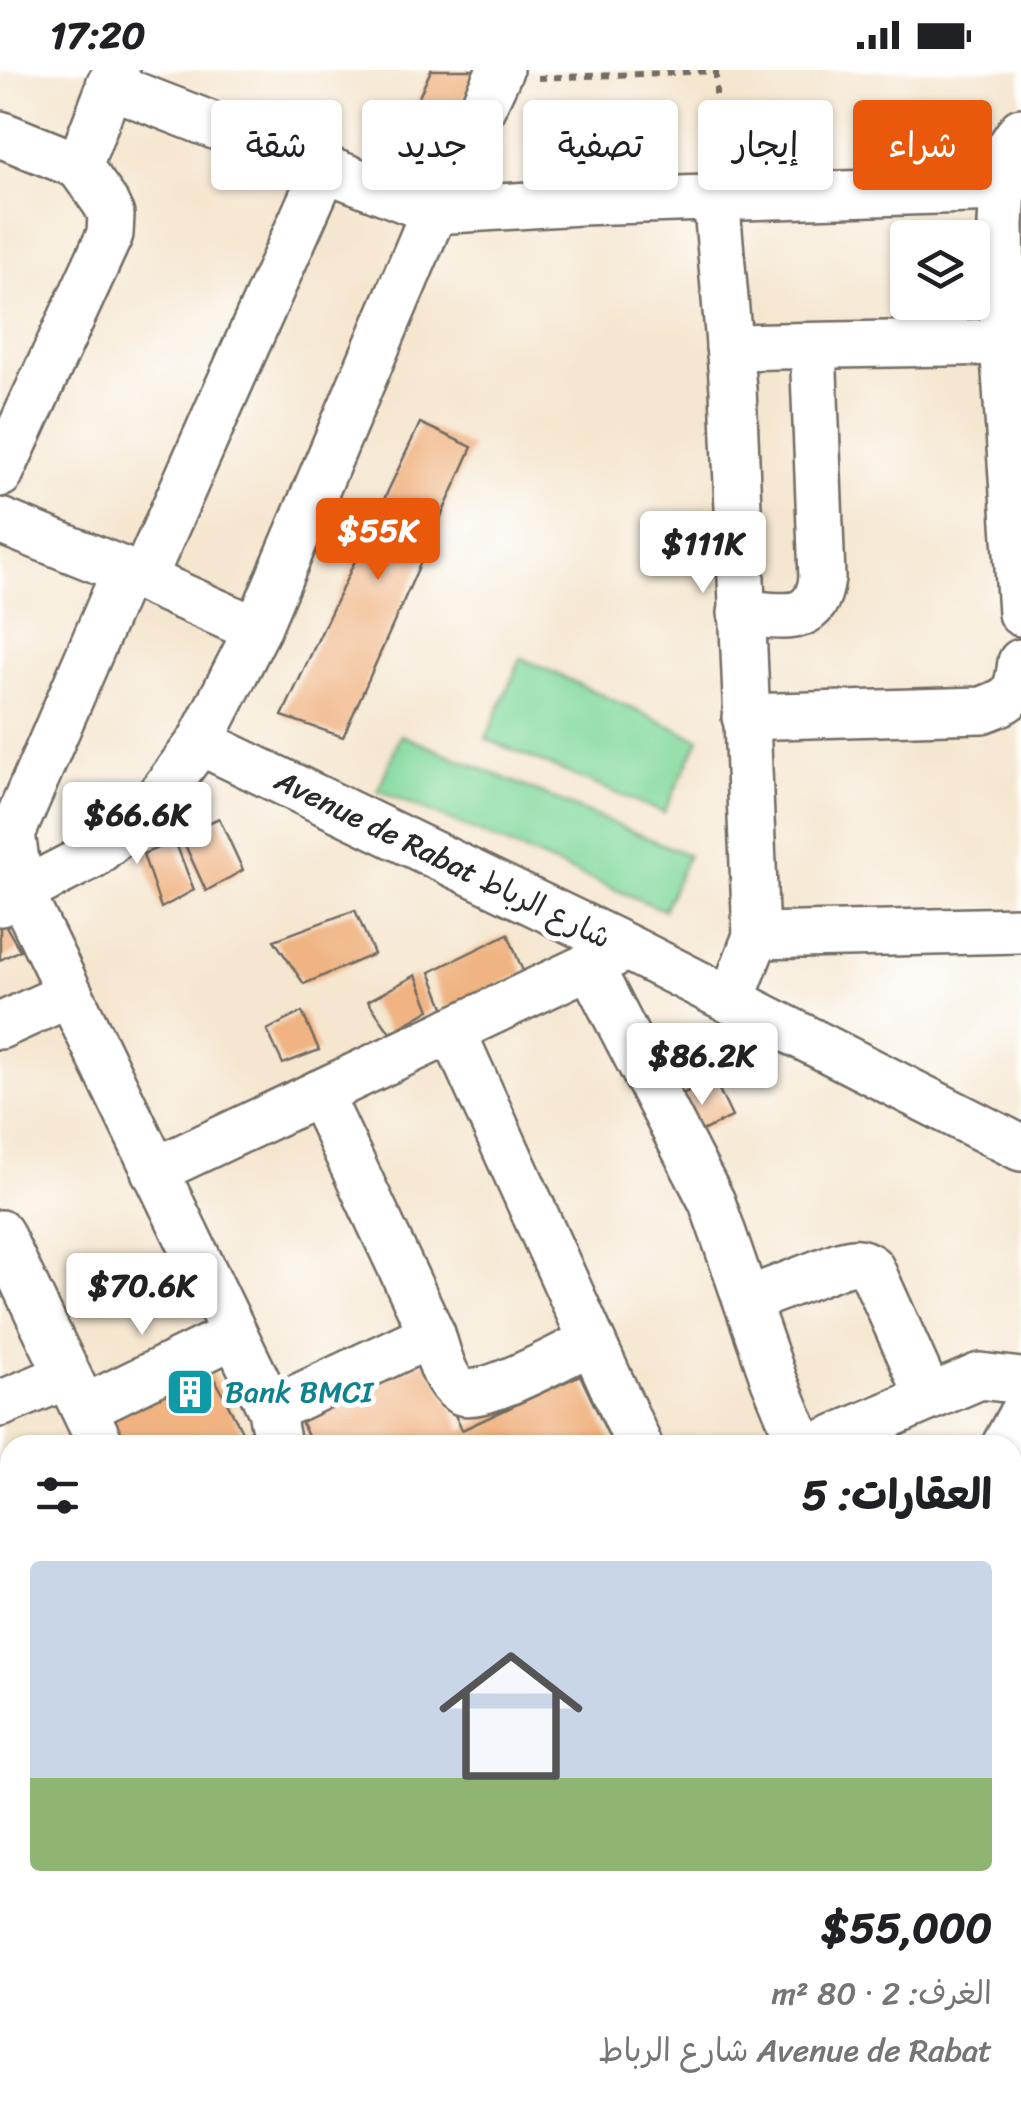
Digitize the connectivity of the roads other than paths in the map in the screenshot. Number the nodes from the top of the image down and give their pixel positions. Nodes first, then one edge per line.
1 (498, 75) edge
2 (113, 78) edge
3 (211, 120) edge
4 (1021, 131) edge
5 (0, 134) edge
6 (79, 166) junction
7 (342, 175) edge
8 (1003, 189) junction
9 (314, 190) edge
10 (716, 197) junction
11 (434, 210) junction
12 (1003, 342) junction
13 (813, 346) junction
14 (729, 348) junction
15 (1016, 436) edge
16 (0, 474) edge
17 (0, 521) edge
18 (134, 575) junction
19 (1021, 612) edge
20 (741, 613) junction
21 (256, 630) junction
22 (1021, 662) edge
23 (745, 717) junction
24 (200, 742) junction
25 (10, 898) edge
26 (1021, 930) edge
27 (756, 936) junction
28 (609, 957) junction
29 (68, 996) junction
30 (731, 1001) junction
31 (0, 1026) edge
32 (452, 1030) junction
33 (319, 1093) junction
34 (1021, 1148) edge
35 (154, 1171) junction
36 (0, 1233) edge
37 (748, 1300) junction
38 (234, 1334) junction
39 (432, 1334) junction
40 (592, 1342) junction
41 (1021, 1381) edge
42 (929, 1397) junction
43 (0, 1404) edge
44 (84, 1410) edge
45 (274, 1427) edge
46 (634, 1435) edge
47 (798, 1435) edge
48 (841, 1435) edge

1 - 11 street
2 - 3 street
2 - 6 street
4 - 8 street
5 - 6 street
6 - 16 street
7 - 11 street
8 - 10 street
8 - 12 street
9 - 18 street
10 - 11 street
10 - 14 street
11 - 21 street
12 - 13 street
12 - 15 street
13 - 14 street
13 - 20 street
14 - 20 street
15 - 19 street
17 - 18 street
18 - 21 street
18 - 25 street
20 - 23 street
21 - 24 street
22 - 23 street
23 - 27 street
24 - 25 street
24 - 28 street, Avenue de Rabat شارع الرباط
25 - 29 street
26 - 27 street
27 - 30 street
28 - 30 street, Avenue de Rabat شارع الرباط
28 - 32 street
28 - 37 street
29 - 31 street
29 - 35 street
30 - 34 street, Avenue de Rabat شارع الرباط
32 - 33 street
32 - 40 street
33 - 35 street
33 - 39 street
35 - 38 street
36 - 44 street
37 - 42 street
37 - 47 street
38 - 44 street
38 - 45 street
39 - 40 street
39 - 45 street
40 - 46 street
41 - 42 street
42 - 48 street
43 - 44 street

